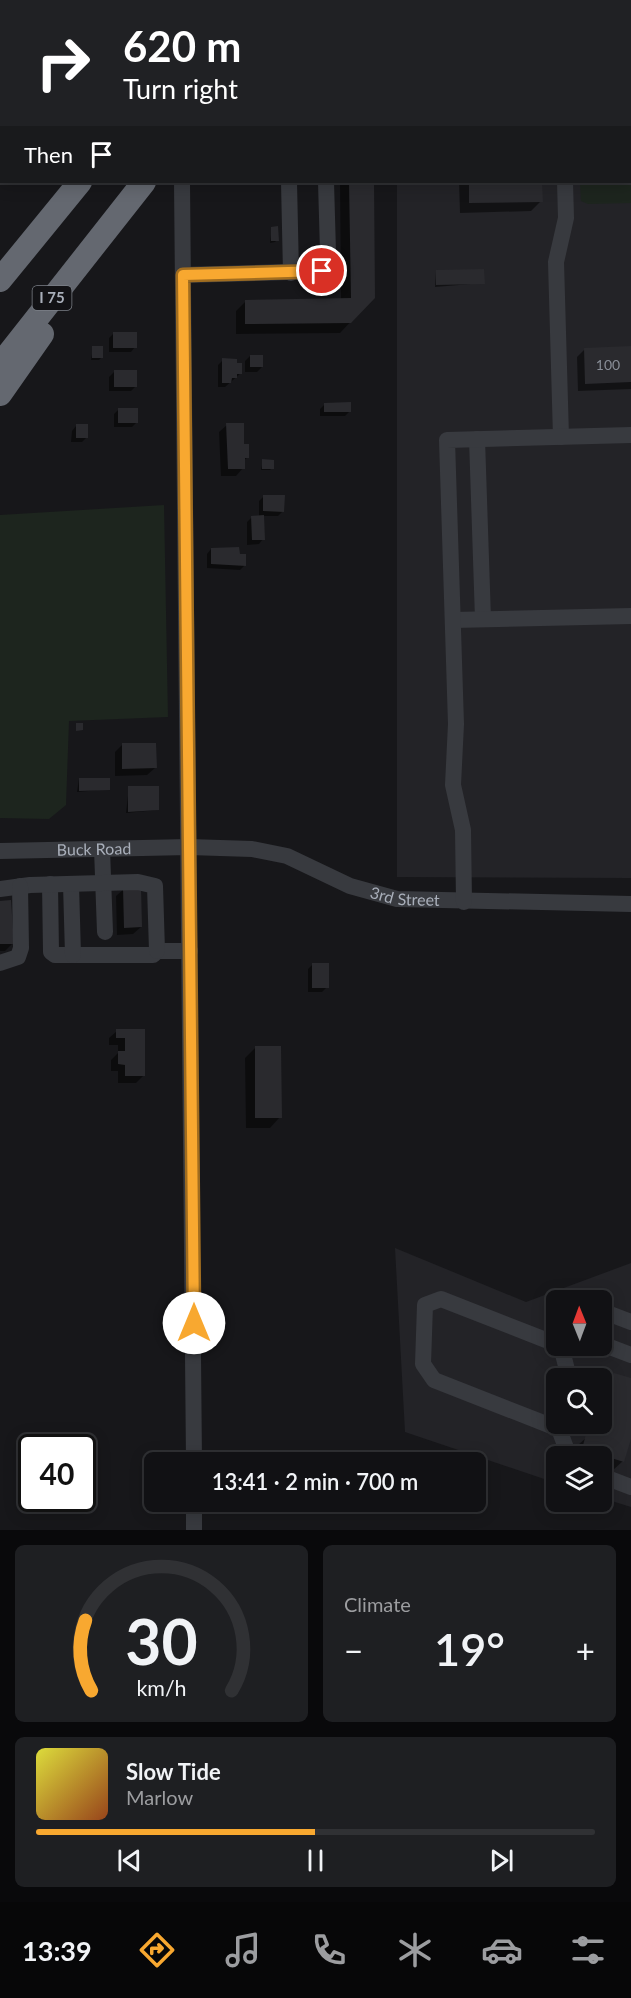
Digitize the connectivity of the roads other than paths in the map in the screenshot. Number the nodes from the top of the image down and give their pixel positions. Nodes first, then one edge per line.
1 (79, 183) edge
2 (143, 183) edge
3 (183, 183) edge
4 (289, 183) edge
5 (326, 183) edge
6 (565, 183) edge
7 (105, 232) junction
8 (291, 273) junction
9 (183, 275) junction
10 (0, 280) edge
11 (0, 365) edge
12 (0, 394) edge
13 (631, 435) edge
14 (561, 437) junction
15 (477, 440) junction
16 (631, 616) edge
17 (483, 619) junction
18 (453, 620) junction
19 (189, 847) junction
20 (102, 849) junction
21 (0, 851) edge
22 (104, 883) junction
23 (50, 884) junction
24 (71, 884) junction
25 (20, 886) junction
26 (0, 889) edge
27 (464, 902) junction
28 (631, 904) edge
29 (105, 932) dead end
30 (157, 951) junction
31 (190, 951) junction
32 (73, 955) junction
33 (0, 963) edge
34 (612, 1315) edge
35 (631, 1322) edge
36 (546, 1340) edge
37 (612, 1348) edge
38 (631, 1355) edge
39 (546, 1421) edge
40 (194, 1452) edge
41 (612, 1480) edge
42 (631, 1487) edge
43 (194, 1512) edge
44 (194, 1530) edge

1 - 10 highway
2 - 7 highway, I 75
3 - 9 street
4 - 8 street
5 - 8 street
6 - 14 street
7 - 11 highway, I 75
7 - 12 highway
8 - 9 street
9 - 19 street
13 - 14 street
14 - 15 street
15 - 17 street
15 - 18 street
16 - 17 street
17 - 18 street
18 - 27 street
19 - 20 street, Buck Road
19 - 27 street, 3rd Street
19 - 31 street
20 - 21 street, Buck Road
20 - 22 street
22 - 24 street
22 - 29 street
22 - 30 street
23 - 24 street
23 - 25 street
23 - 32 street
24 - 32 street
25 - 26 street
25 - 33 street
27 - 28 street, 3rd Street
30 - 31 street
30 - 32 street
31 - 40 street
34 - 35 street
36 - 39 street
37 - 38 street
41 - 42 street
43 - 44 street

